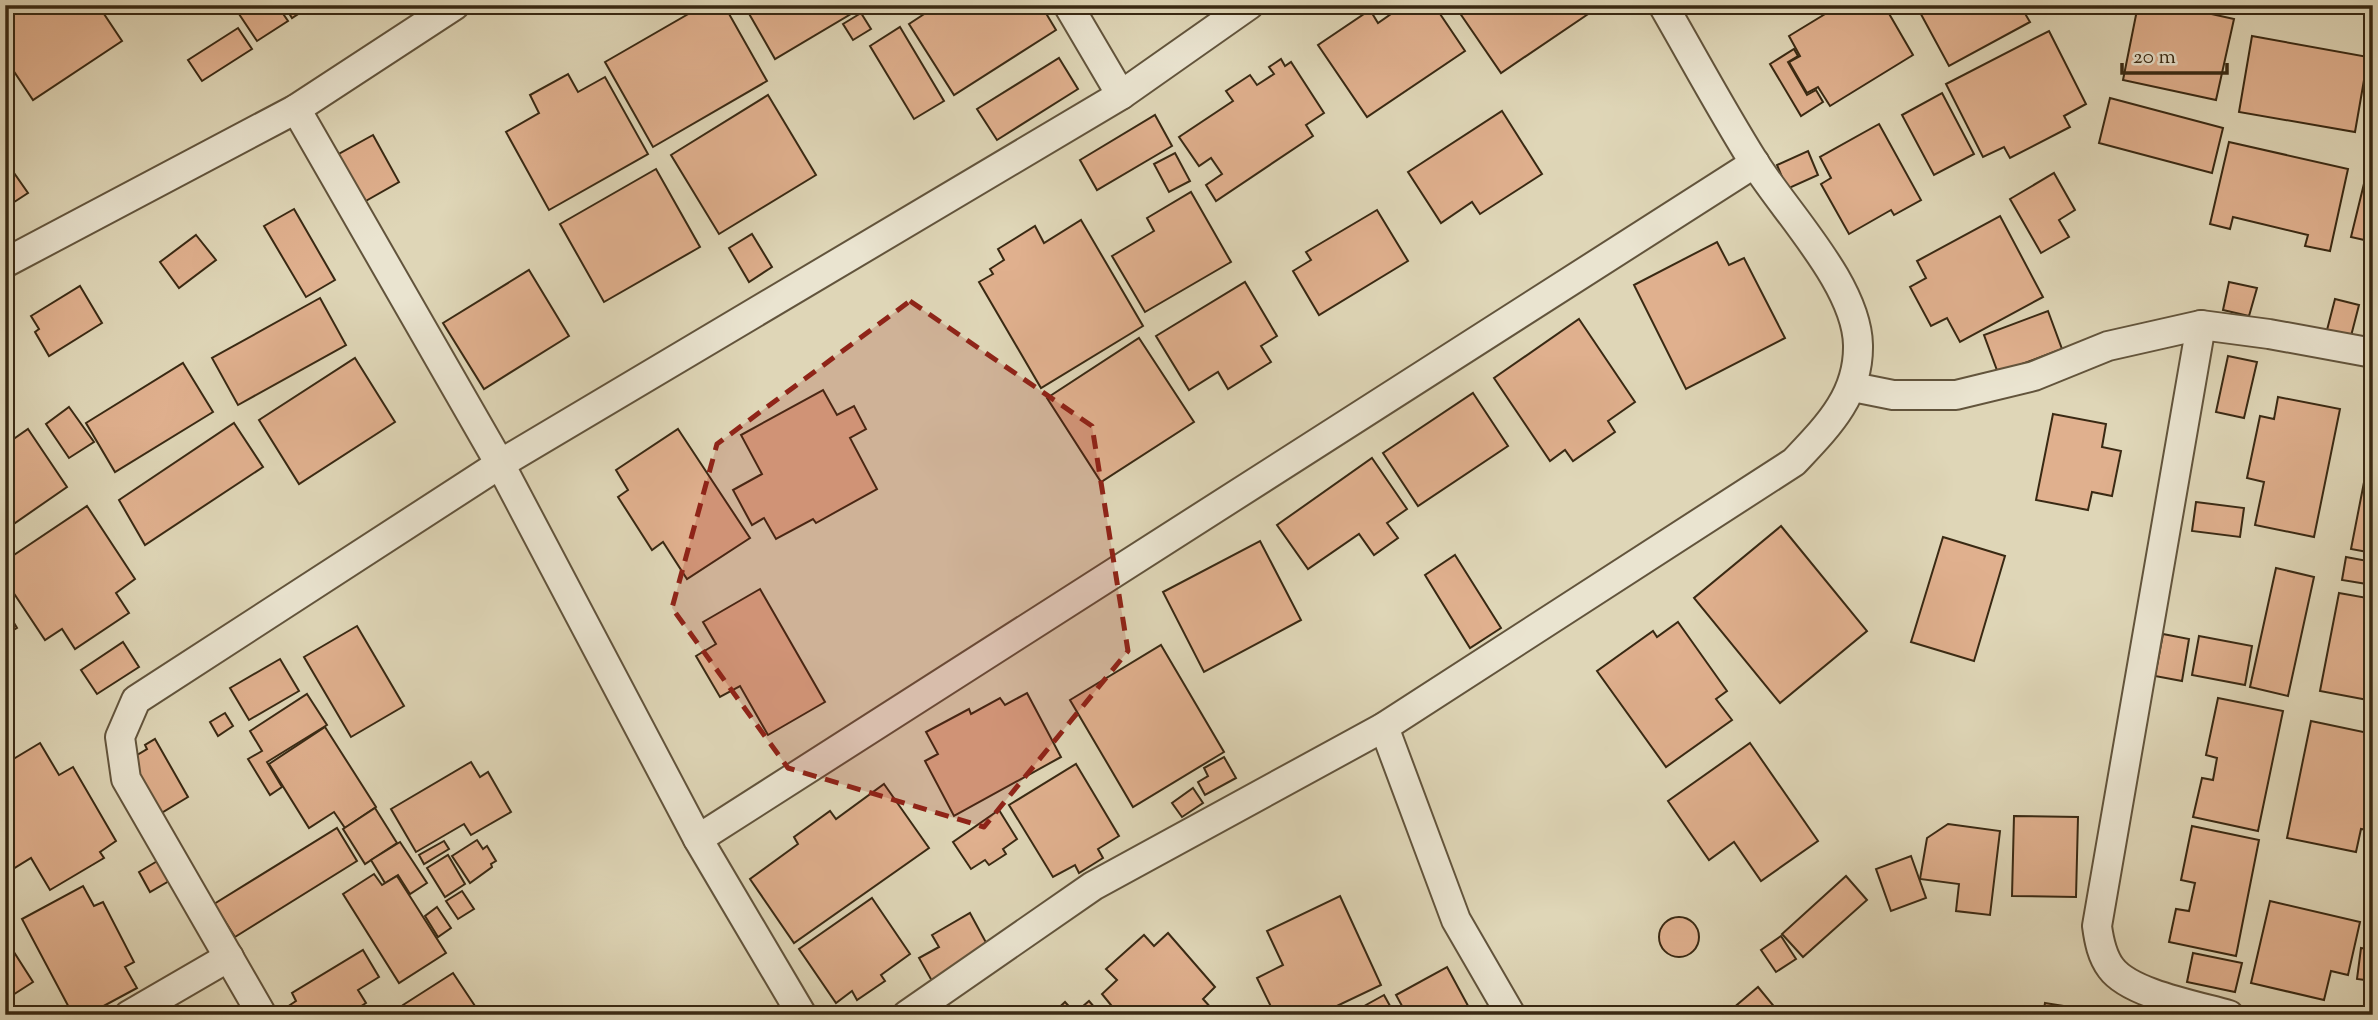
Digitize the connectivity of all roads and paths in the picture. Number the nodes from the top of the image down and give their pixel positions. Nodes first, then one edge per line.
1 (455, 5) edge
2 (1068, 5) edge
3 (1248, 5) edge
4 (1663, 5) edge
5 (1121, 95) junction
6 (296, 108) junction
7 (1755, 163) junction
8 (5, 264) edge
9 (2201, 325) junction
10 (2373, 353) edge
11 (1853, 387) junction
12 (500, 464) junction
13 (1384, 727) junction
14 (698, 839) junction
15 (229, 957) junction
16 (129, 1015) edge
17 (262, 1015) edge
18 (802, 1015) edge
19 (907, 1015) edge
20 (1511, 1015) edge
21 (2229, 1015) edge

1 - 6 street
2 - 5 street
3 - 5 street
4 - 7 street
5 - 12 street
6 - 8 street
6 - 12 street
7 - 11 street
7 - 14 street
9 - 10 street
9 - 11 street
9 - 21 street
11 - 13 street
12 - 14 street
12 - 15 street
13 - 19 street
13 - 20 street
14 - 18 street
15 - 16 street
15 - 17 street

